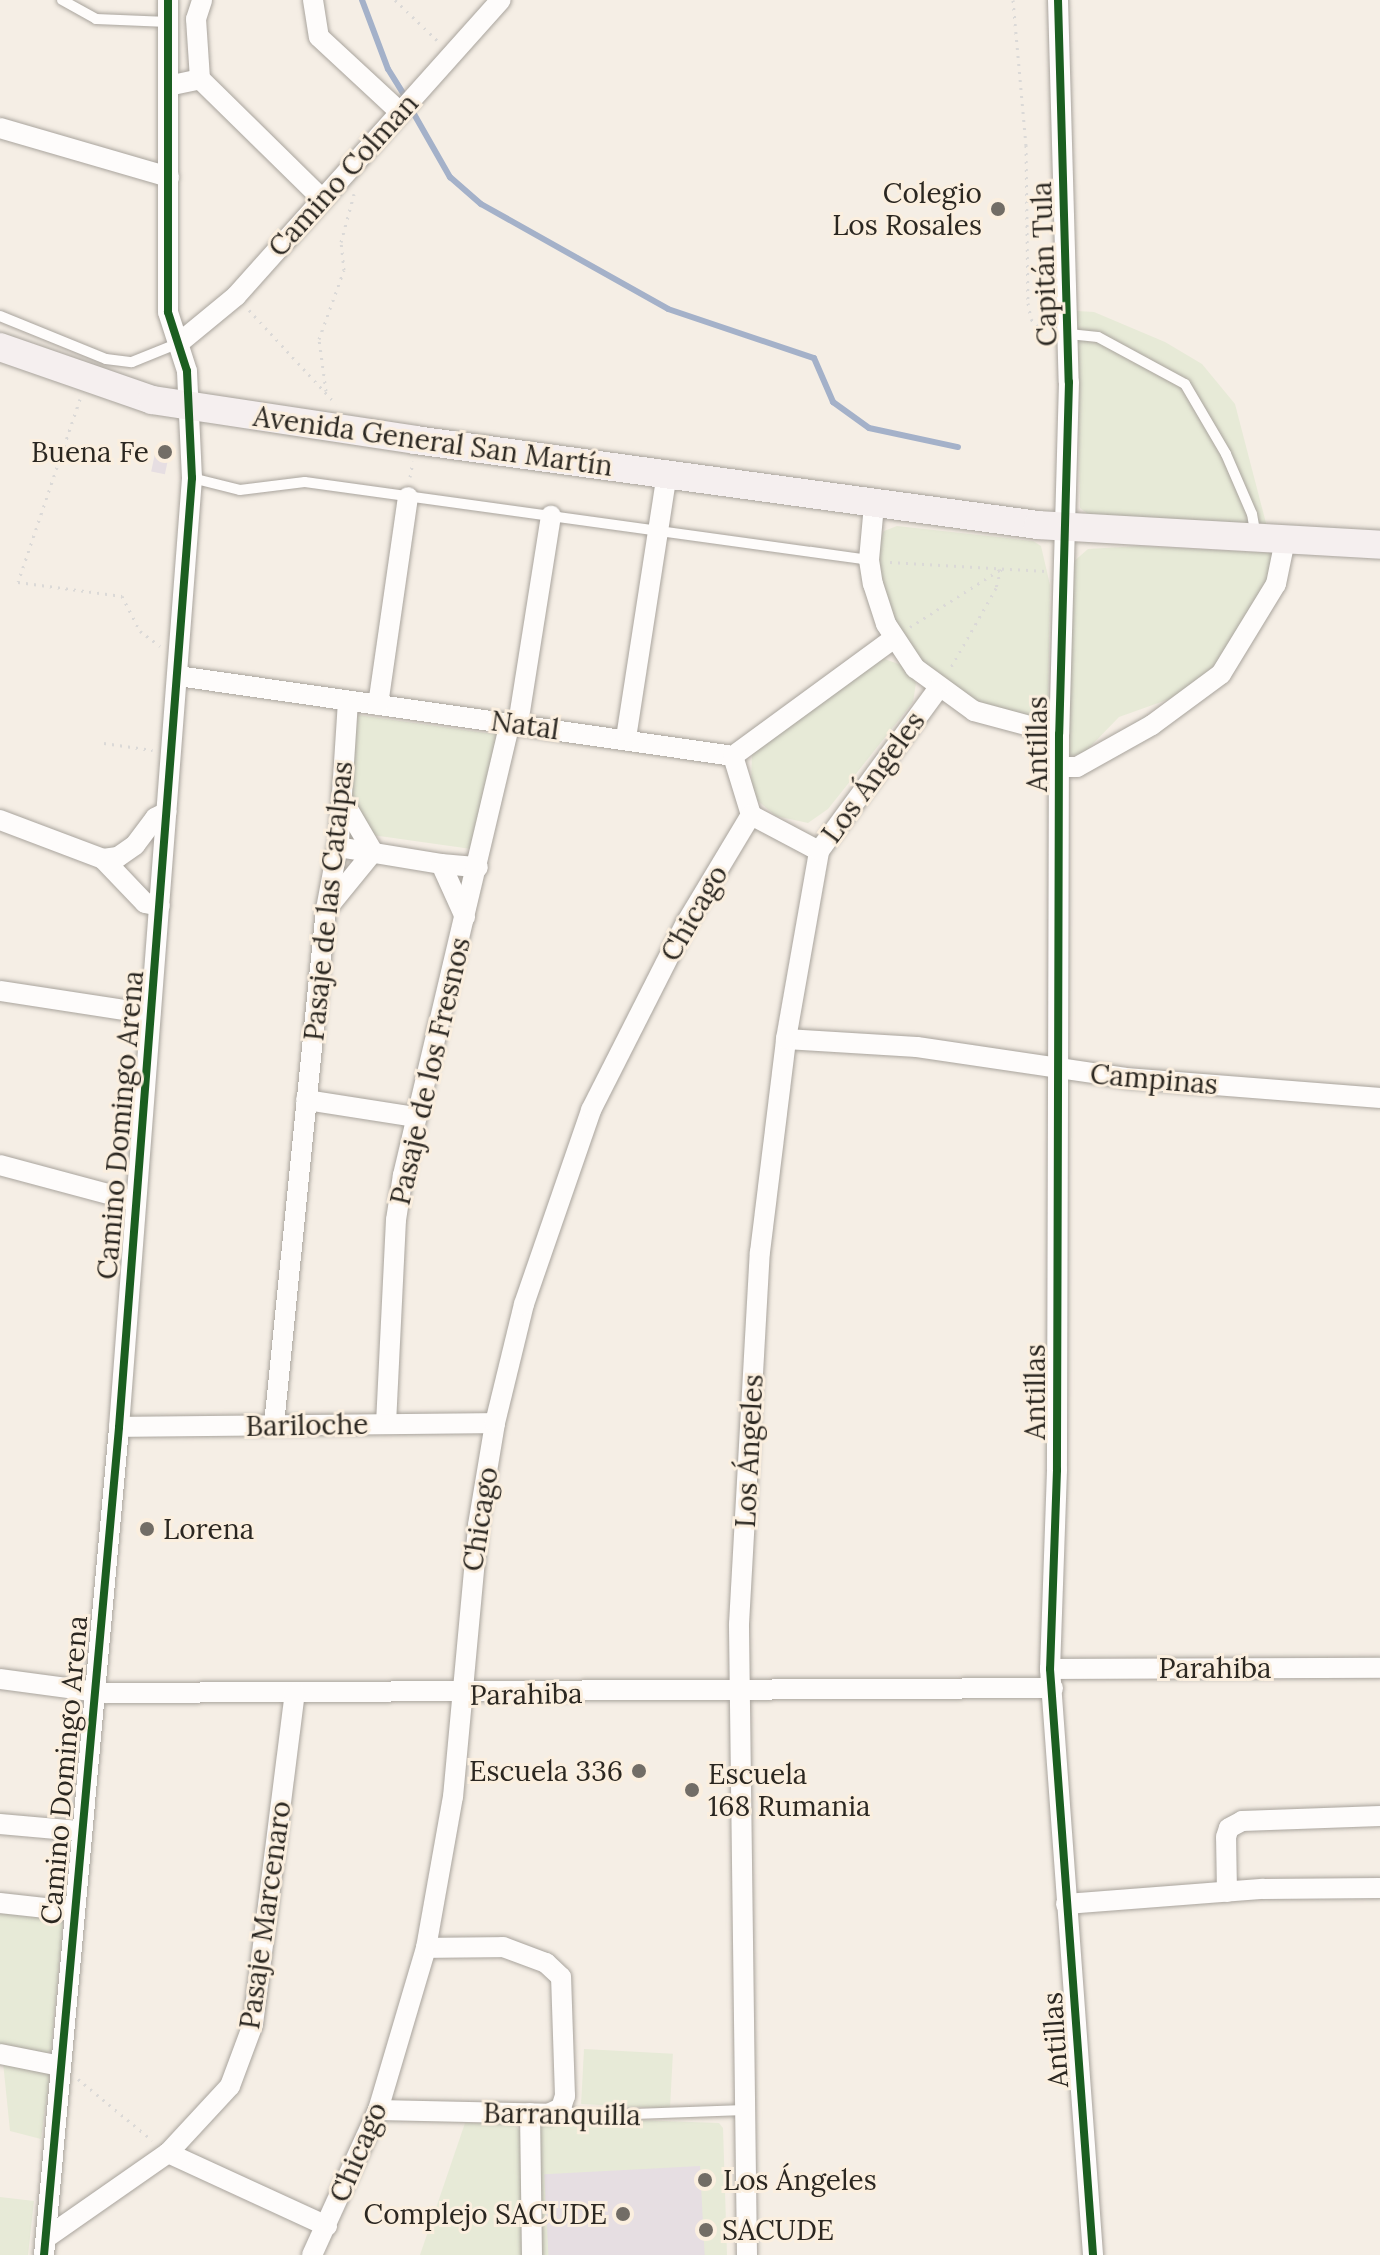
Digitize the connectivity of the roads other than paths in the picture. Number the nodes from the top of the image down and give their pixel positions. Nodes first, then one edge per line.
1 (62, 0) edge
2 (168, 0) edge
3 (202, 0) edge
4 (313, 0) edge
5 (501, 0) edge
6 (1058, 0) edge
7 (168, 22) junction
8 (200, 79) junction
9 (168, 86) junction
10 (399, 111) junction
11 (0, 128) edge
12 (169, 177) junction
13 (321, 198) junction
14 (0, 316) edge
15 (1069, 338) junction
16 (179, 343) junction
17 (0, 347) edge
18 (192, 406) junction
19 (667, 474) junction
20 (192, 478) junction
21 (408, 497) junction
22 (874, 505) junction
23 (551, 516) junction
24 (1064, 527) junction
25 (657, 532) junction
26 (1256, 539) junction
27 (1285, 540) junction
28 (1380, 545) edge
29 (869, 560) junction
30 (893, 639) junction
31 (178, 676) junction
32 (938, 689) junction
33 (348, 701) junction
34 (378, 705) junction
35 (514, 724) junction
36 (1059, 734) junction
37 (626, 738) junction
38 (733, 756) junction
39 (1059, 767) junction
40 (342, 799) junction
41 (167, 812) junction
42 (751, 815) junction
43 (0, 820) edge
44 (338, 847) junction
45 (819, 851) junction
46 (373, 852) junction
47 (103, 859) junction
48 (441, 864) junction
49 (478, 867) junction
50 (160, 906) junction
51 (326, 909) junction
52 (465, 917) junction
53 (0, 991) edge
54 (150, 1014) junction
55 (786, 1039) junction
56 (1059, 1070) junction
57 (1380, 1098) edge
58 (306, 1100) junction
59 (416, 1117) junction
60 (0, 1165) edge
61 (134, 1201) junction
62 (495, 1423) junction
63 (386, 1424) junction
64 (274, 1425) junction
65 (119, 1427) junction
66 (1380, 1668) edge
67 (0, 1679) edge
68 (1052, 1679) junction
69 (740, 1691) junction
70 (93, 1692) junction
71 (295, 1693) junction
72 (462, 1695) junction
73 (1380, 1816) edge
74 (0, 1824) edge
75 (79, 1831) junction
76 (1380, 1888) edge
77 (1227, 1892) junction
78 (0, 1903) edge
79 (1066, 1904) junction
80 (72, 1911) junction
81 (426, 1948) junction
82 (0, 2054) edge
83 (60, 2066) junction
84 (561, 2108) junction
85 (378, 2110) junction
86 (745, 2110) junction
87 (530, 2113) junction
88 (168, 2153) junction
89 (327, 2226) junction
90 (45, 2247) edge
91 (312, 2255) edge
92 (532, 2255) edge
93 (747, 2255) edge
94 (1093, 2255) edge

1 - 7 lane
2 - 7 street, Camino Domingo Arena
3 - 8 street
4 - 10 street
5 - 10 street, Camino Colman
6 - 15 street, Capitán Tula
7 - 9 street, Camino Domingo Arena
8 - 9 street
8 - 13 street
9 - 12 street, Camino Domingo Arena
10 - 13 street, Camino Colman
11 - 12 street
12 - 16 street, Camino Domingo Arena
13 - 16 street, Camino Colman
14 - 16 lane
15 - 24 street, Capitán Tula
15 - 26 lane
16 - 18 street, Camino Domingo Arena
17 - 18 main road, Avenida General San Martín
18 - 19 main road, Avenida General San Martín
18 - 20 street, Camino Domingo Arena
19 - 22 main road, Avenida General San Martín
19 - 25 street
20 - 21 lane, Avenida General San Martín
20 - 31 street, Camino Domingo Arena
21 - 23 lane, Avenida General San Martín
21 - 34 street
22 - 24 main road, Avenida General San Martín
22 - 29 street
23 - 25 lane, Avenida General San Martín
23 - 35 street, Pasaje de los Fresnos
24 - 26 main road, Avenida General San Martín
24 - 36 street, Antillas
25 - 29 lane, Avenida General San Martín
25 - 37 street
26 - 27 main road, Avenida General San Martín
27 - 28 main road, Avenida General San Martín
27 - 39 street
29 - 30 street
30 - 32 street
30 - 38 street
31 - 33 street, Natal
31 - 41 street, Camino Domingo Arena
32 - 36 street
32 - 45 street, Los Ángeles
33 - 34 street, Natal
33 - 40 street, Pasaje de las Catalpas
34 - 35 street, Natal
35 - 37 street, Natal
35 - 49 street, Pasaje de los Fresnos
36 - 39 street, Antillas
37 - 38 street, Natal
38 - 42 street
39 - 56 street, Antillas
40 - 44 street, Pasaje de las Catalpas
40 - 46 street
41 - 47 street
41 - 50 street, Camino Domingo Arena
42 - 45 street
42 - 62 street, Chicago
43 - 47 street
44 - 46 street
44 - 51 street, Pasaje de las Catalpas
45 - 55 street, Los Ángeles
46 - 48 street
46 - 51 street
47 - 50 street
48 - 49 street
48 - 52 street
49 - 52 street, Pasaje de los Fresnos
50 - 54 street, Camino Domingo Arena
51 - 58 street, Pasaje de las Catalpas
52 - 59 street, Pasaje de los Fresnos
53 - 54 street
54 - 61 street, Camino Domingo Arena
55 - 56 street, Campinas
55 - 69 street, Los Ángeles
56 - 57 street, Campinas
56 - 68 street, Antillas
58 - 59 street
58 - 64 street, Pasaje de las Catalpas
59 - 63 street, Pasaje de los Fresnos
60 - 61 street
61 - 65 street, Camino Domingo Arena
62 - 63 street, Bariloche
62 - 72 street, Chicago
63 - 64 street, Bariloche
64 - 65 street, Bariloche
65 - 70 street, Camino Domingo Arena
66 - 68 street, Parahiba
67 - 70 street, Parahiba
68 - 69 street, Parahiba
68 - 79 street, Antillas
69 - 72 street, Parahiba
69 - 86 street, Los Ángeles
70 - 71 street, Parahiba
70 - 75 street, Camino Domingo Arena
71 - 72 street, Parahiba
71 - 88 street, Pasaje Marcenaro
72 - 81 street, Chicago
73 - 77 street
74 - 75 street
75 - 80 street, Camino Domingo Arena
76 - 77 street
77 - 79 street
78 - 80 street
79 - 94 street, Antillas
80 - 83 street, Camino Domingo Arena
81 - 84 street
81 - 85 street, Chicago
82 - 83 street
83 - 90 street, Camino Domingo Arena
84 - 86 lane, Barranquilla
84 - 87 street, Barranquilla
85 - 87 street, Barranquilla
85 - 89 street, Chicago
86 - 93 street, Los Ángeles
87 - 92 street
88 - 89 street
88 - 90 street, Pasaje Marcenaro
89 - 91 street, Chicago

